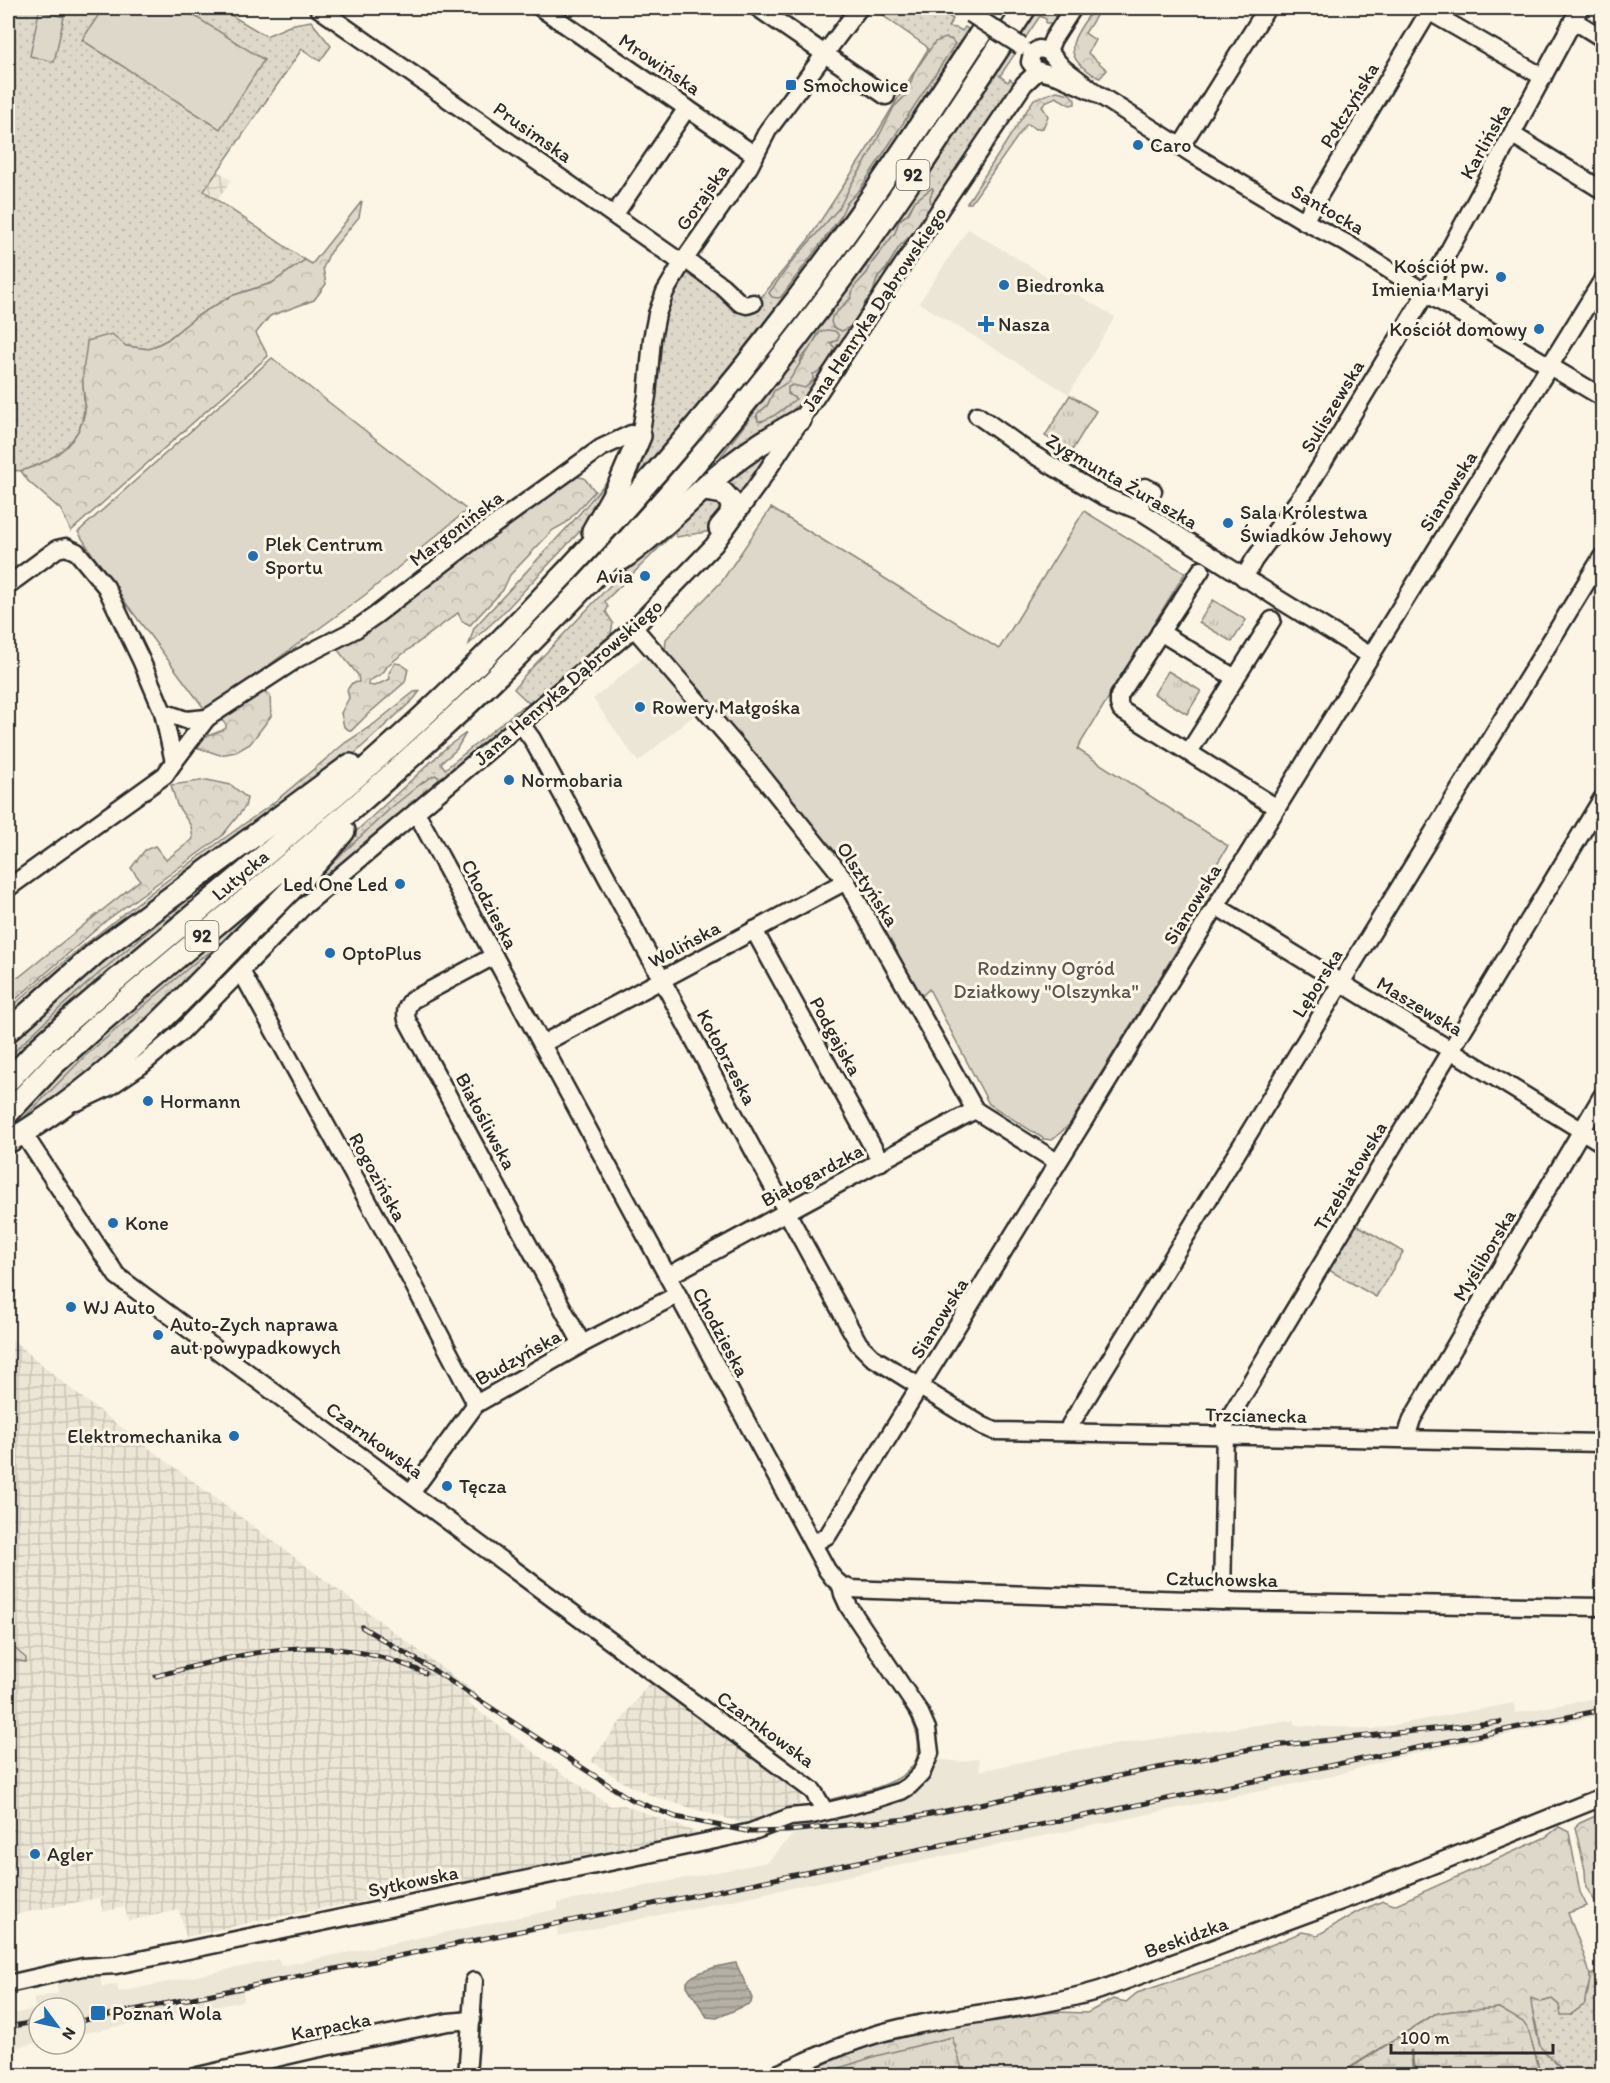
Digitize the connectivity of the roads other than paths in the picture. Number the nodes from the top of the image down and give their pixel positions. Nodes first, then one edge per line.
1 (318, 8) edge
2 (541, 8) edge
3 (758, 8) edge
4 (859, 8) edge
5 (997, 8) edge
6 (1025, 8) edge
7 (1074, 8) edge
8 (1267, 8) edge
9 (1426, 9) edge
10 (966, 11) edge
11 (1577, 14) edge
12 (1602, 38) edge
13 (1038, 52) junction
14 (825, 54) junction
15 (1040, 71) junction
16 (1544, 77) junction
17 (1096, 93) junction
18 (886, 96) dead end
19 (687, 108) junction
20 (1513, 135) junction
21 (1181, 146) junction
22 (755, 155) junction
23 (1602, 190) edge
24 (615, 214) junction
25 (1304, 220) junction
26 (687, 264) junction
27 (1602, 281) edge
28 (1426, 293) junction
29 (753, 303) dead end
30 (1550, 366) junction
31 (1602, 397) edge
32 (977, 415) dead end
33 (800, 420) junction
34 (640, 436) junction
35 (704, 490) junction
36 (1153, 491) dead end
37 (1142, 512) junction
38 (720, 528) dead end
39 (1602, 557) edge
40 (573, 565) junction
41 (1201, 570) dead end
42 (1244, 578) junction
43 (590, 582) junction
44 (8, 585) edge
45 (1272, 620) dead end
46 (634, 628) junction
47 (1160, 632) junction
48 (1371, 656) junction
49 (1235, 678) junction
50 (447, 693) junction
51 (163, 712) junction
52 (207, 718) junction
53 (521, 724) junction
54 (1189, 752) junction
55 (174, 762) junction
56 (382, 784) junction
57 (1602, 799) edge
58 (1277, 808) junction
59 (416, 812) junction
60 (846, 881) junction
61 (8, 888) edge
62 (1216, 906) junction
63 (754, 930) junction
64 (494, 956) junction
65 (241, 971) junction
66 (663, 979) junction
67 (1342, 983) junction
68 (8, 1031) edge
69 (542, 1044) junction
70 (1451, 1049) junction
71 (8, 1081) edge
72 (1602, 1096) edge
73 (59, 1110) junction
74 (975, 1110) junction
75 (8, 1113) edge
76 (1582, 1131) junction
77 (15, 1138) edge
78 (1602, 1143) edge
79 (881, 1162) junction
80 (1057, 1162) junction
81 (786, 1214) junction
82 (668, 1276) junction
83 (677, 1295) junction
84 (582, 1344) junction
85 (921, 1387) junction
86 (476, 1404) junction
87 (1069, 1432) junction
88 (1225, 1435) junction
89 (1406, 1438) junction
90 (1602, 1443) edge
91 (411, 1493) junction
92 (813, 1544) junction
93 (841, 1585) junction
94 (1222, 1601) junction
95 (1602, 1607) edge
96 (1602, 1797) edge
97 (825, 1811) junction
98 (474, 1981) dead end
99 (8, 1984) edge
100 (472, 2020) junction
101 (257, 2069) edge
102 (198, 2076) edge
103 (467, 2076) edge
104 (772, 2076) edge

1 - 24 street, Prusimska
2 - 19 street, Mrowińska
3 - 14 street
4 - 14 street, Gorajska
5 - 40 main road, 92
6 - 43 main road, 92
7 - 13 street
8 - 21 street
9 - 16 street
9 - 25 street, Połczyńska
10 - 13 street, Santocka, bridge
11 - 12 street
11 - 16 street, Karlińska
13 - 15 street
13 - 17 street, Santocka
14 - 18 street
14 - 22 street, Gorajska
15 - 17 street, Santocka
15 - 33 street, Jana Henryka Dąbrowskiego
16 - 20 street, Karlińska
17 - 21 street, Santocka
19 - 22 street, Mrowińska
19 - 24 street
20 - 23 street
20 - 28 street, Karlińska
21 - 25 street, Santocka
22 - 26 street, Gorajska
24 - 26 street, Prusimska
25 - 28 street, Santocka
26 - 29 street, Prusimska
26 - 34 street, Gorajska
27 - 30 street, Sianowska
28 - 30 street, Santocka
28 - 42 street, Suliszewska
30 - 31 street, Santocka
30 - 48 street, Sianowska
32 - 37 street, Zygmunta Żuraszka
33 - 35 main road
33 - 46 street, Jana Henryka Dąbrowskiego
34 - 40 main road
34 - 52 street, Margonińska
35 - 38 main road
35 - 43 main road
36 - 37 street
37 - 42 street, Zygmunta Żuraszka
39 - 67 street, Lęborska
40 - 50 main road, 92
41 - 47 street
42 - 48 street, Zygmunta Żuraszka
43 - 56 main road, 92
44 - 51 street
45 - 49 street
46 - 53 street, Jana Henryka Dąbrowskiego
46 - 60 street, Olsztyńska
47 - 49 street
47 - 54 street
48 - 58 street, Sianowska
49 - 54 street
50 - 68 main road
50 - 71 main road, Lutycka / 92
51 - 52 street
51 - 55 street
52 - 55 street, Margonińska
53 - 59 street, Jana Henryka Dąbrowskiego
53 - 66 street, Kołobrzeska
54 - 58 street
55 - 61 street, Margonińska
56 - 73 main road
56 - 75 main road, Lutycka / 92
57 - 70 street, Trzebiatowska
58 - 62 street, Sianowska
59 - 64 street, Chodzieska
59 - 65 street, Jana Henryka Dąbrowskiego
60 - 63 street, Wolińska
60 - 74 street, Olsztyńska
62 - 67 street, Maszewska
62 - 80 street, Sianowska
63 - 66 street, Wolińska
63 - 79 street, Podgajska
64 - 69 street, Chodzieska
64 - 84 street, Białośliwska
65 - 73 street, Jana Henryka Dąbrowskiego
65 - 86 street, Rogozińska
66 - 69 street, Wolińska
66 - 81 street, Kołobrzeska
67 - 70 street, Maszewska
67 - 87 street, Lęborska
69 - 82 street, Chodzieska
70 - 76 street, Maszewska
70 - 88 street, Trzebiatowska
72 - 76 street, Myśliborska
73 - 77 main road
74 - 79 street, Białogardzka
74 - 80 street, Olsztyńska
76 - 78 street, Maszewska
76 - 89 street, Myśliborska
77 - 91 street, Czarnkowska
79 - 81 street, Białogardzka
80 - 85 street, Sianowska
81 - 82 street, Białogardzka
81 - 85 street, Kołobrzeska
82 - 83 street, Chodzieska
83 - 84 street, Budzyńska
83 - 92 street, Chodzieska
84 - 86 street, Budzyńska
85 - 87 street, Trzcianecka
85 - 92 street, Sianowska
86 - 91 street, Budzyńska
87 - 88 street, Trzcianecka
88 - 89 street, Trzcianecka
88 - 94 street, Trzebiatowska
89 - 90 street, Trzcianecka
91 - 97 street, Czarnkowska
92 - 93 street, Chodzieska
93 - 94 street, Człuchowska
93 - 97 street, Chodzieska
94 - 95 street, Człuchowska
96 - 104 street, Beskidzka
97 - 99 street, Sytkowska
98 - 100 street
100 - 101 street, Karpacka
100 - 103 street
101 - 102 street, Karpacka

